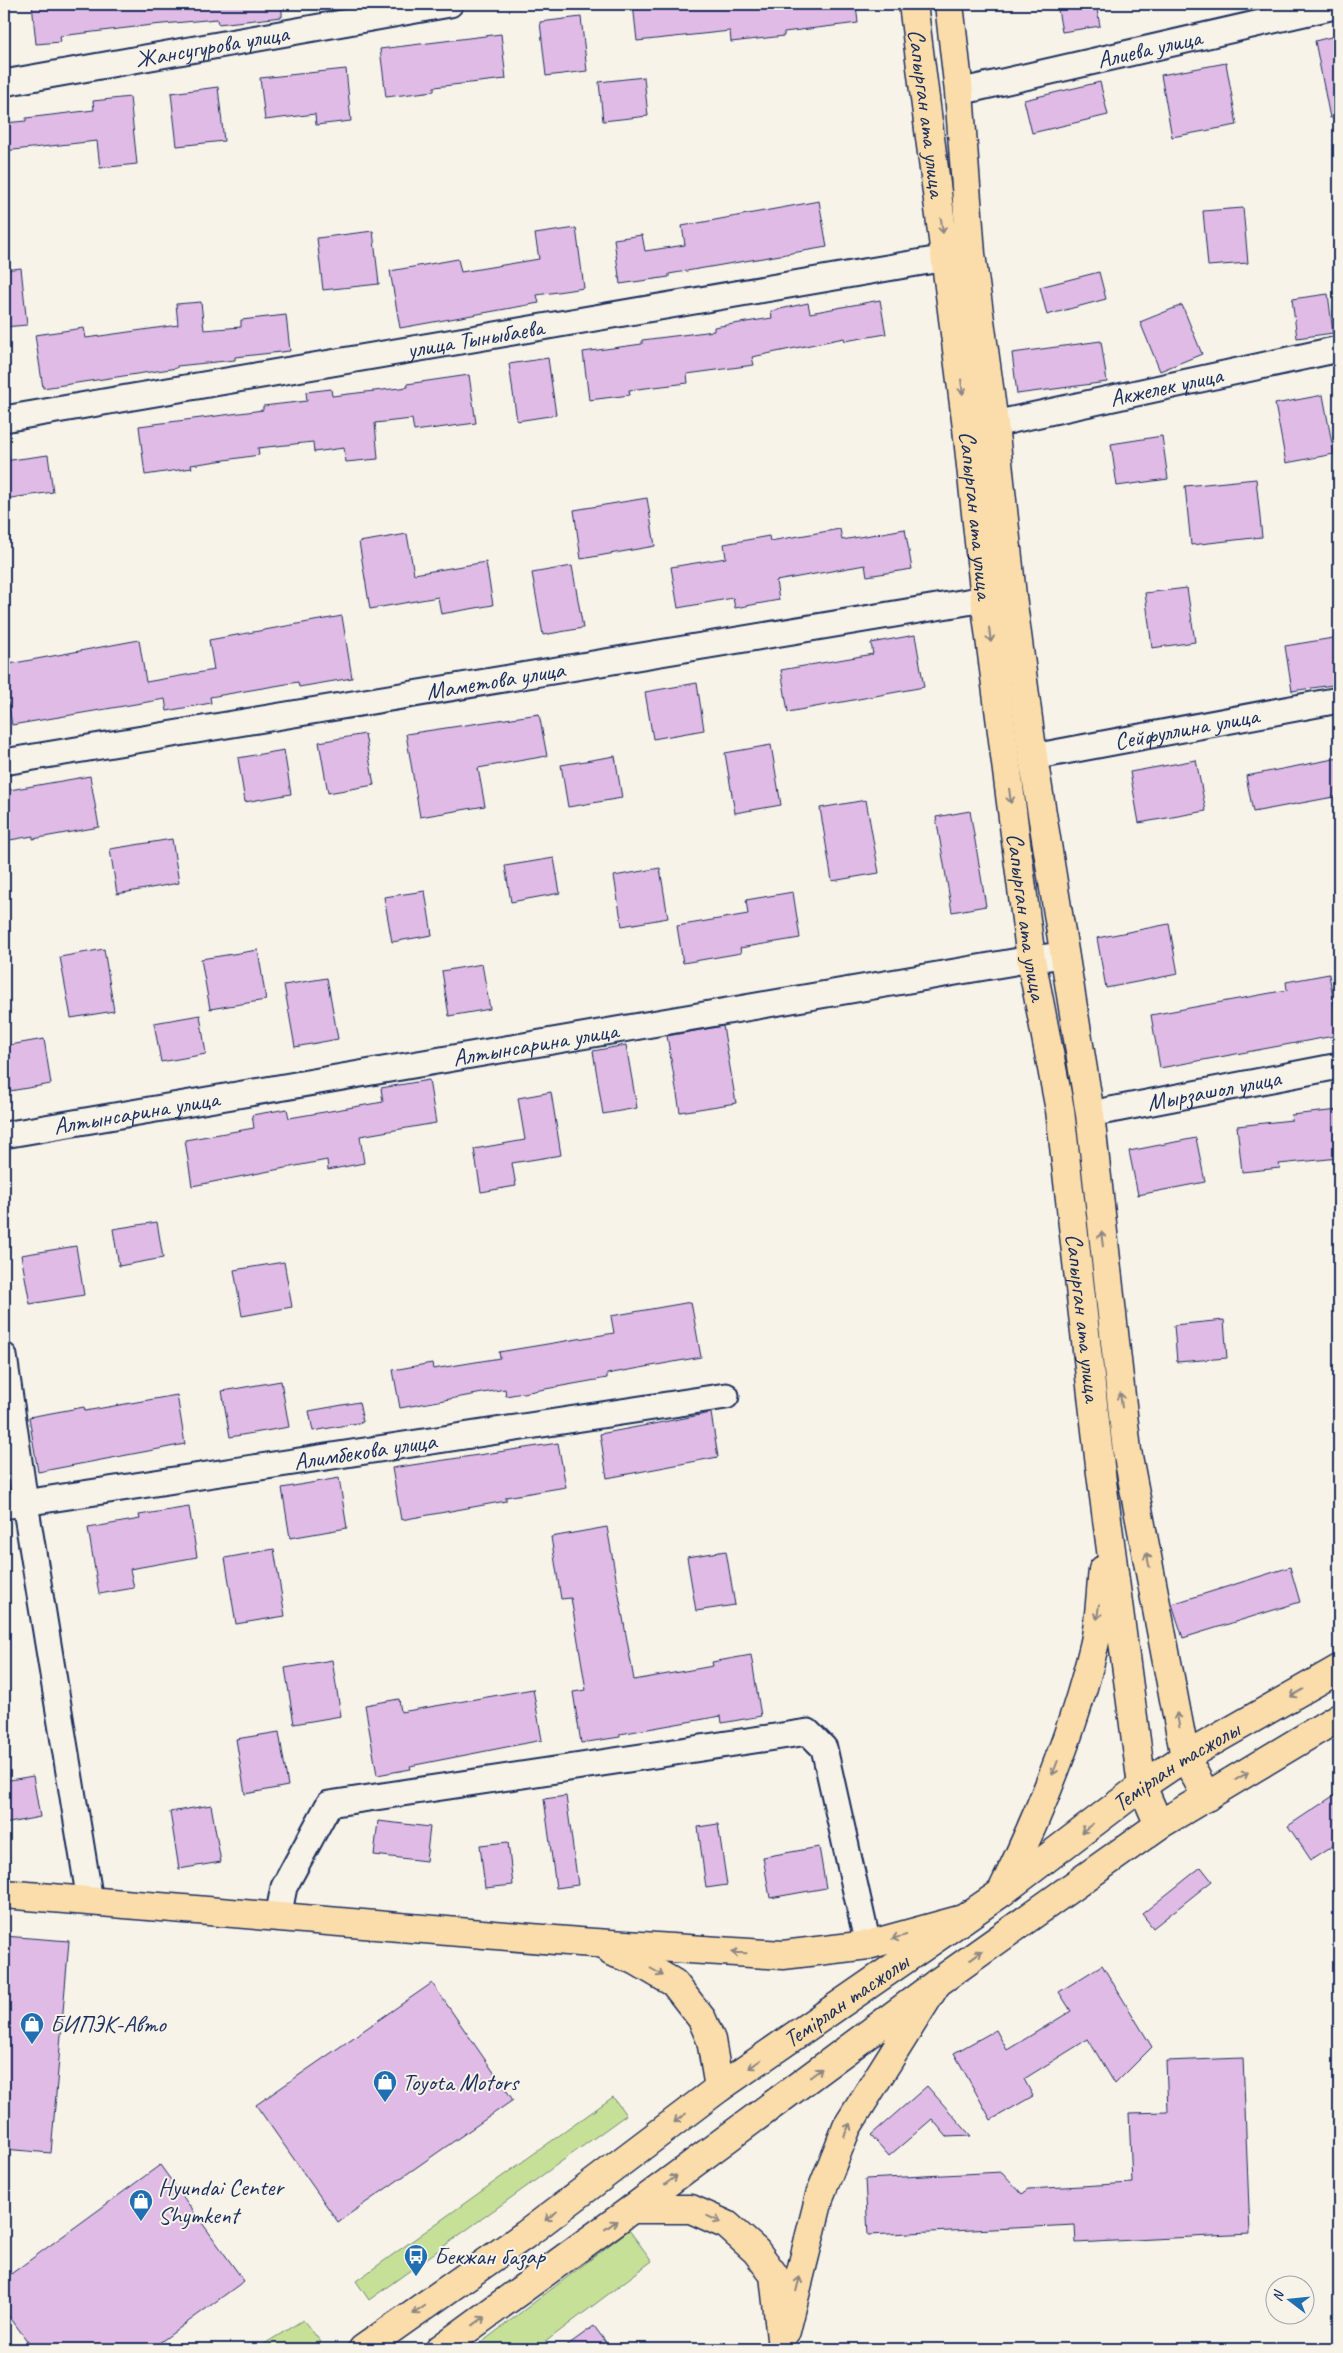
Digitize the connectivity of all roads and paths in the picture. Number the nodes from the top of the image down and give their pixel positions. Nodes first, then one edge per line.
1 (450, 4) edge
2 (913, 4) edge
3 (949, 4) edge
4 (1339, 5) edge
5 (4, 83) edge
6 (959, 92) junction
7 (946, 258) junction
8 (1339, 349) edge
9 (4, 419) edge
10 (994, 424) junction
11 (985, 599) junction
12 (1339, 700) edge
13 (1033, 757) junction
14 (4, 762) edge
15 (1065, 955) junction
16 (1031, 959) junction
17 (1339, 1066) edge
18 (1090, 1114) junction
19 (4, 1135) edge
20 (4, 1356) edge
21 (726, 1396) dead end
22 (14, 1505) edge
23 (1108, 1528) junction
24 (1339, 1669) edge
25 (1339, 1717) edge
26 (1185, 1757) junction
27 (1142, 1786) junction
28 (1207, 1797) junction
29 (1159, 1825) junction
30 (1001, 1893) junction
31 (4, 1894) edge
32 (90, 1901) junction
33 (278, 1917) junction
34 (963, 1919) junction
35 (579, 1942) junction
36 (868, 1945) junction
37 (937, 1984) junction
38 (719, 2088) junction
39 (632, 2209) junction
40 (363, 2349) edge
41 (440, 2349) edge
42 (782, 2349) edge

1 - 5 street, Жансугурова улица
2 -> 7 main road, Сапырган ата улица
3 - 6 main road, Сапырган ата улица
4 - 6 street, Алиева улица
6 - 10 main road, Сапырган ата улица
7 - 9 street, улица Тыныбаева
7 -> 11 main road, Сапырган ата улица
8 - 10 street, Акжелек улица
10 - 13 main road, Сапырган ата улица
11 - 14 street, Маметова улица
11 -> 16 main road, Сапырган ата улица
12 - 13 street, Сейфуллина улица
13 - 15 main road, Сапырган ата улица
15 - 16 street, Алтынсарина улица
15 - 18 main road, Сапырган ата улица
16 - 19 street, Алтынсарина улица
16 - 23 main road, Сапырган ата улица
17 - 18 street, Мырзашол улица
26 -> 18 main road, Сапырган ата улица
20 - 22 street
21 - 22 street, Алимбекова улица
22 - 32 street
23 - 27 main road, Сапырган ата улица
23 -> 30 main road
24 -> 26 main road, Темірлан тасжолы
28 -> 25 main road, Темірлан тасжолы
26 - 27 main road, Темірлан тасжолы
26 - 28 main road, Сапырган ата улица
27 - 29 main road, Сапырган ата улица
27 -> 30 main road, Темірлан тасжолы
28 - 29 main road, Темірлан тасжолы
37 -> 29 main road, Темірлан тасжолы
30 - 34 main road, Темірлан тасжолы
31 - 32 main road
32 - 33 main road
33 - 35 main road
33 - 36 street
34 -> 36 main road
34 -> 38 main road, Темірлан тасжолы
36 -> 35 main road
35 -> 38 main road
39 -> 37 main road, Темірлан тасжолы
42 -> 37 main road
38 -> 40 main road, Темірлан тасжолы
41 -> 39 main road, Темірлан тасжолы
39 -> 42 main road

